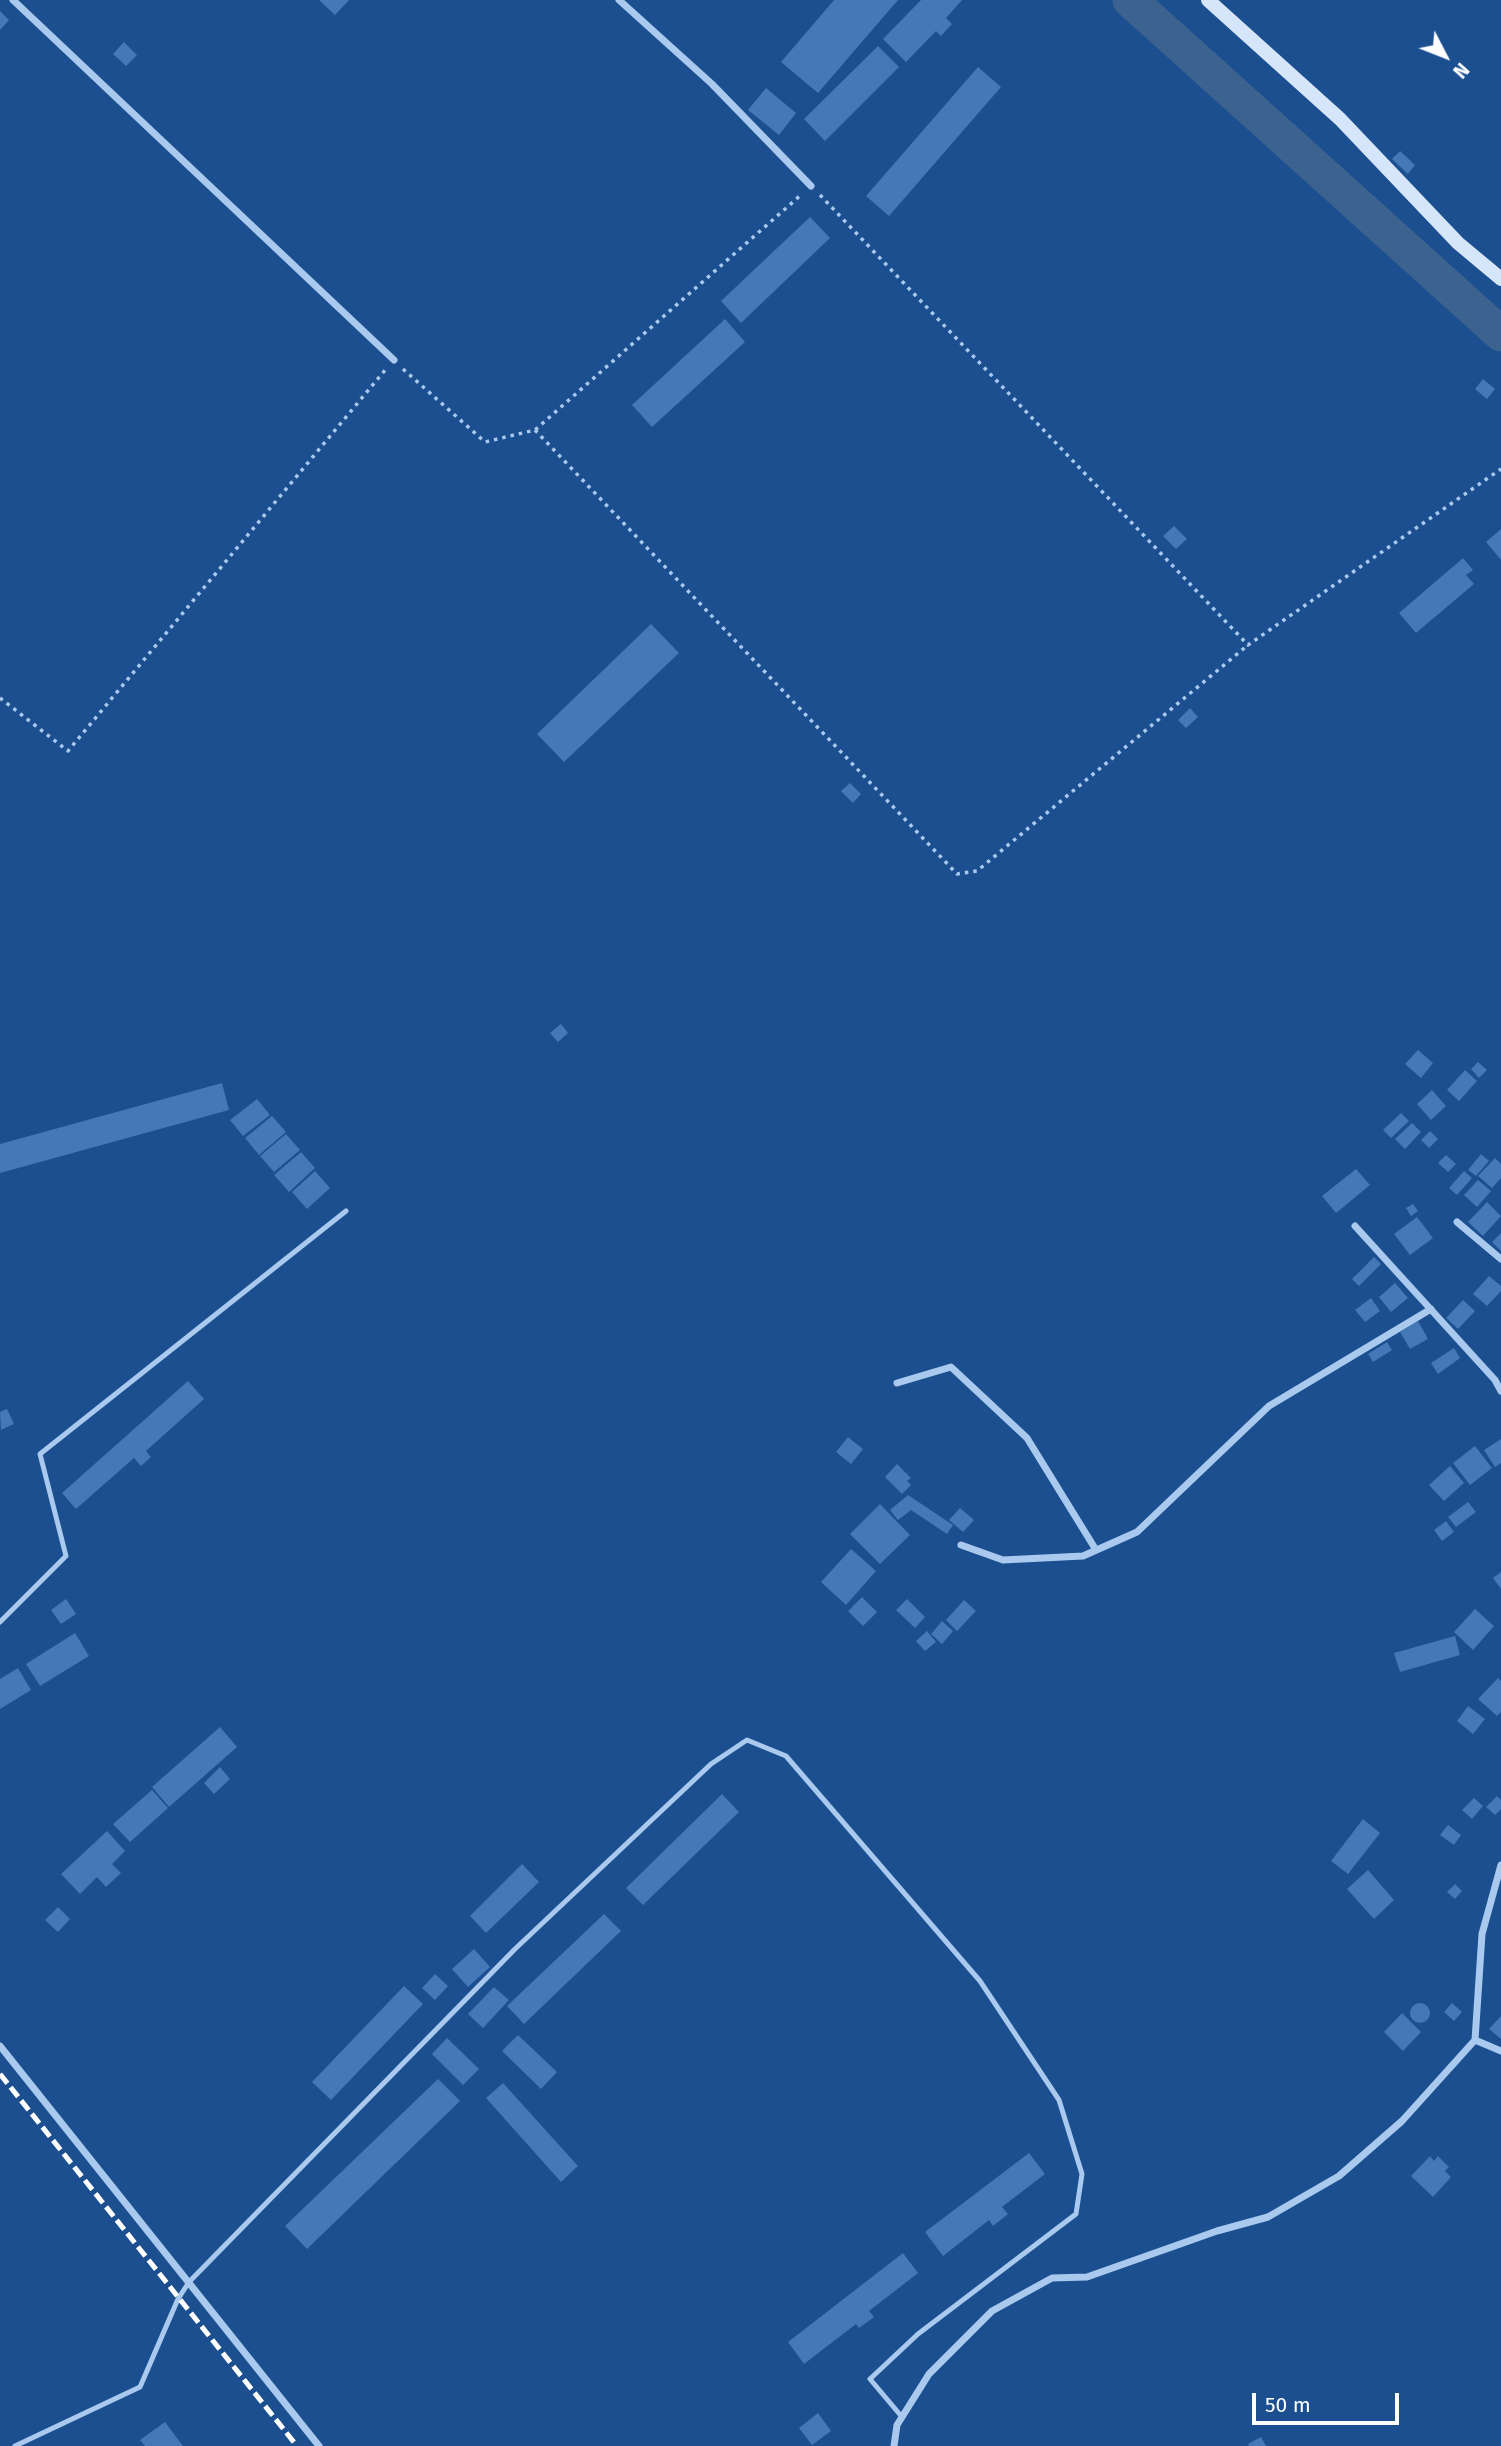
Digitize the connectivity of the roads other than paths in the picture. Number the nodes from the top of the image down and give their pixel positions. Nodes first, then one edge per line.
1 (13, 0) edge
2 (619, 0) edge
3 (1208, 0) edge
4 (811, 186) road end
5 (1501, 279) edge
6 (394, 360) road end
7 (346, 1211) dead end
8 (1457, 1222) dead end
9 (1355, 1226) dead end
10 (1501, 1259) edge
11 (1431, 1309) junction
12 (1498, 1377) edge
13 (897, 1383) dead end
14 (1501, 1391) edge
15 (961, 1545) dead end
16 (1096, 1550) junction
17 (0, 1622) edge
18 (1501, 1865) edge
19 (1475, 2040) junction
20 (0, 2046) edge
21 (1501, 2051) edge
22 (189, 2282) junction
23 (902, 2417) junction
24 (15, 2446) edge
25 (319, 2446) edge
26 (894, 2446) edge

1 - 6 street
2 - 4 street
3 - 5 street
7 - 17 lane
8 - 10 street
9 - 11 street
11 - 12 street
11 - 16 street
12 - 14 street
13 - 16 street
15 - 16 street
18 - 19 street
19 - 21 street
19 - 23 street
20 - 22 street
22 - 23 lane
22 - 24 lane
22 - 25 street
23 - 26 street

